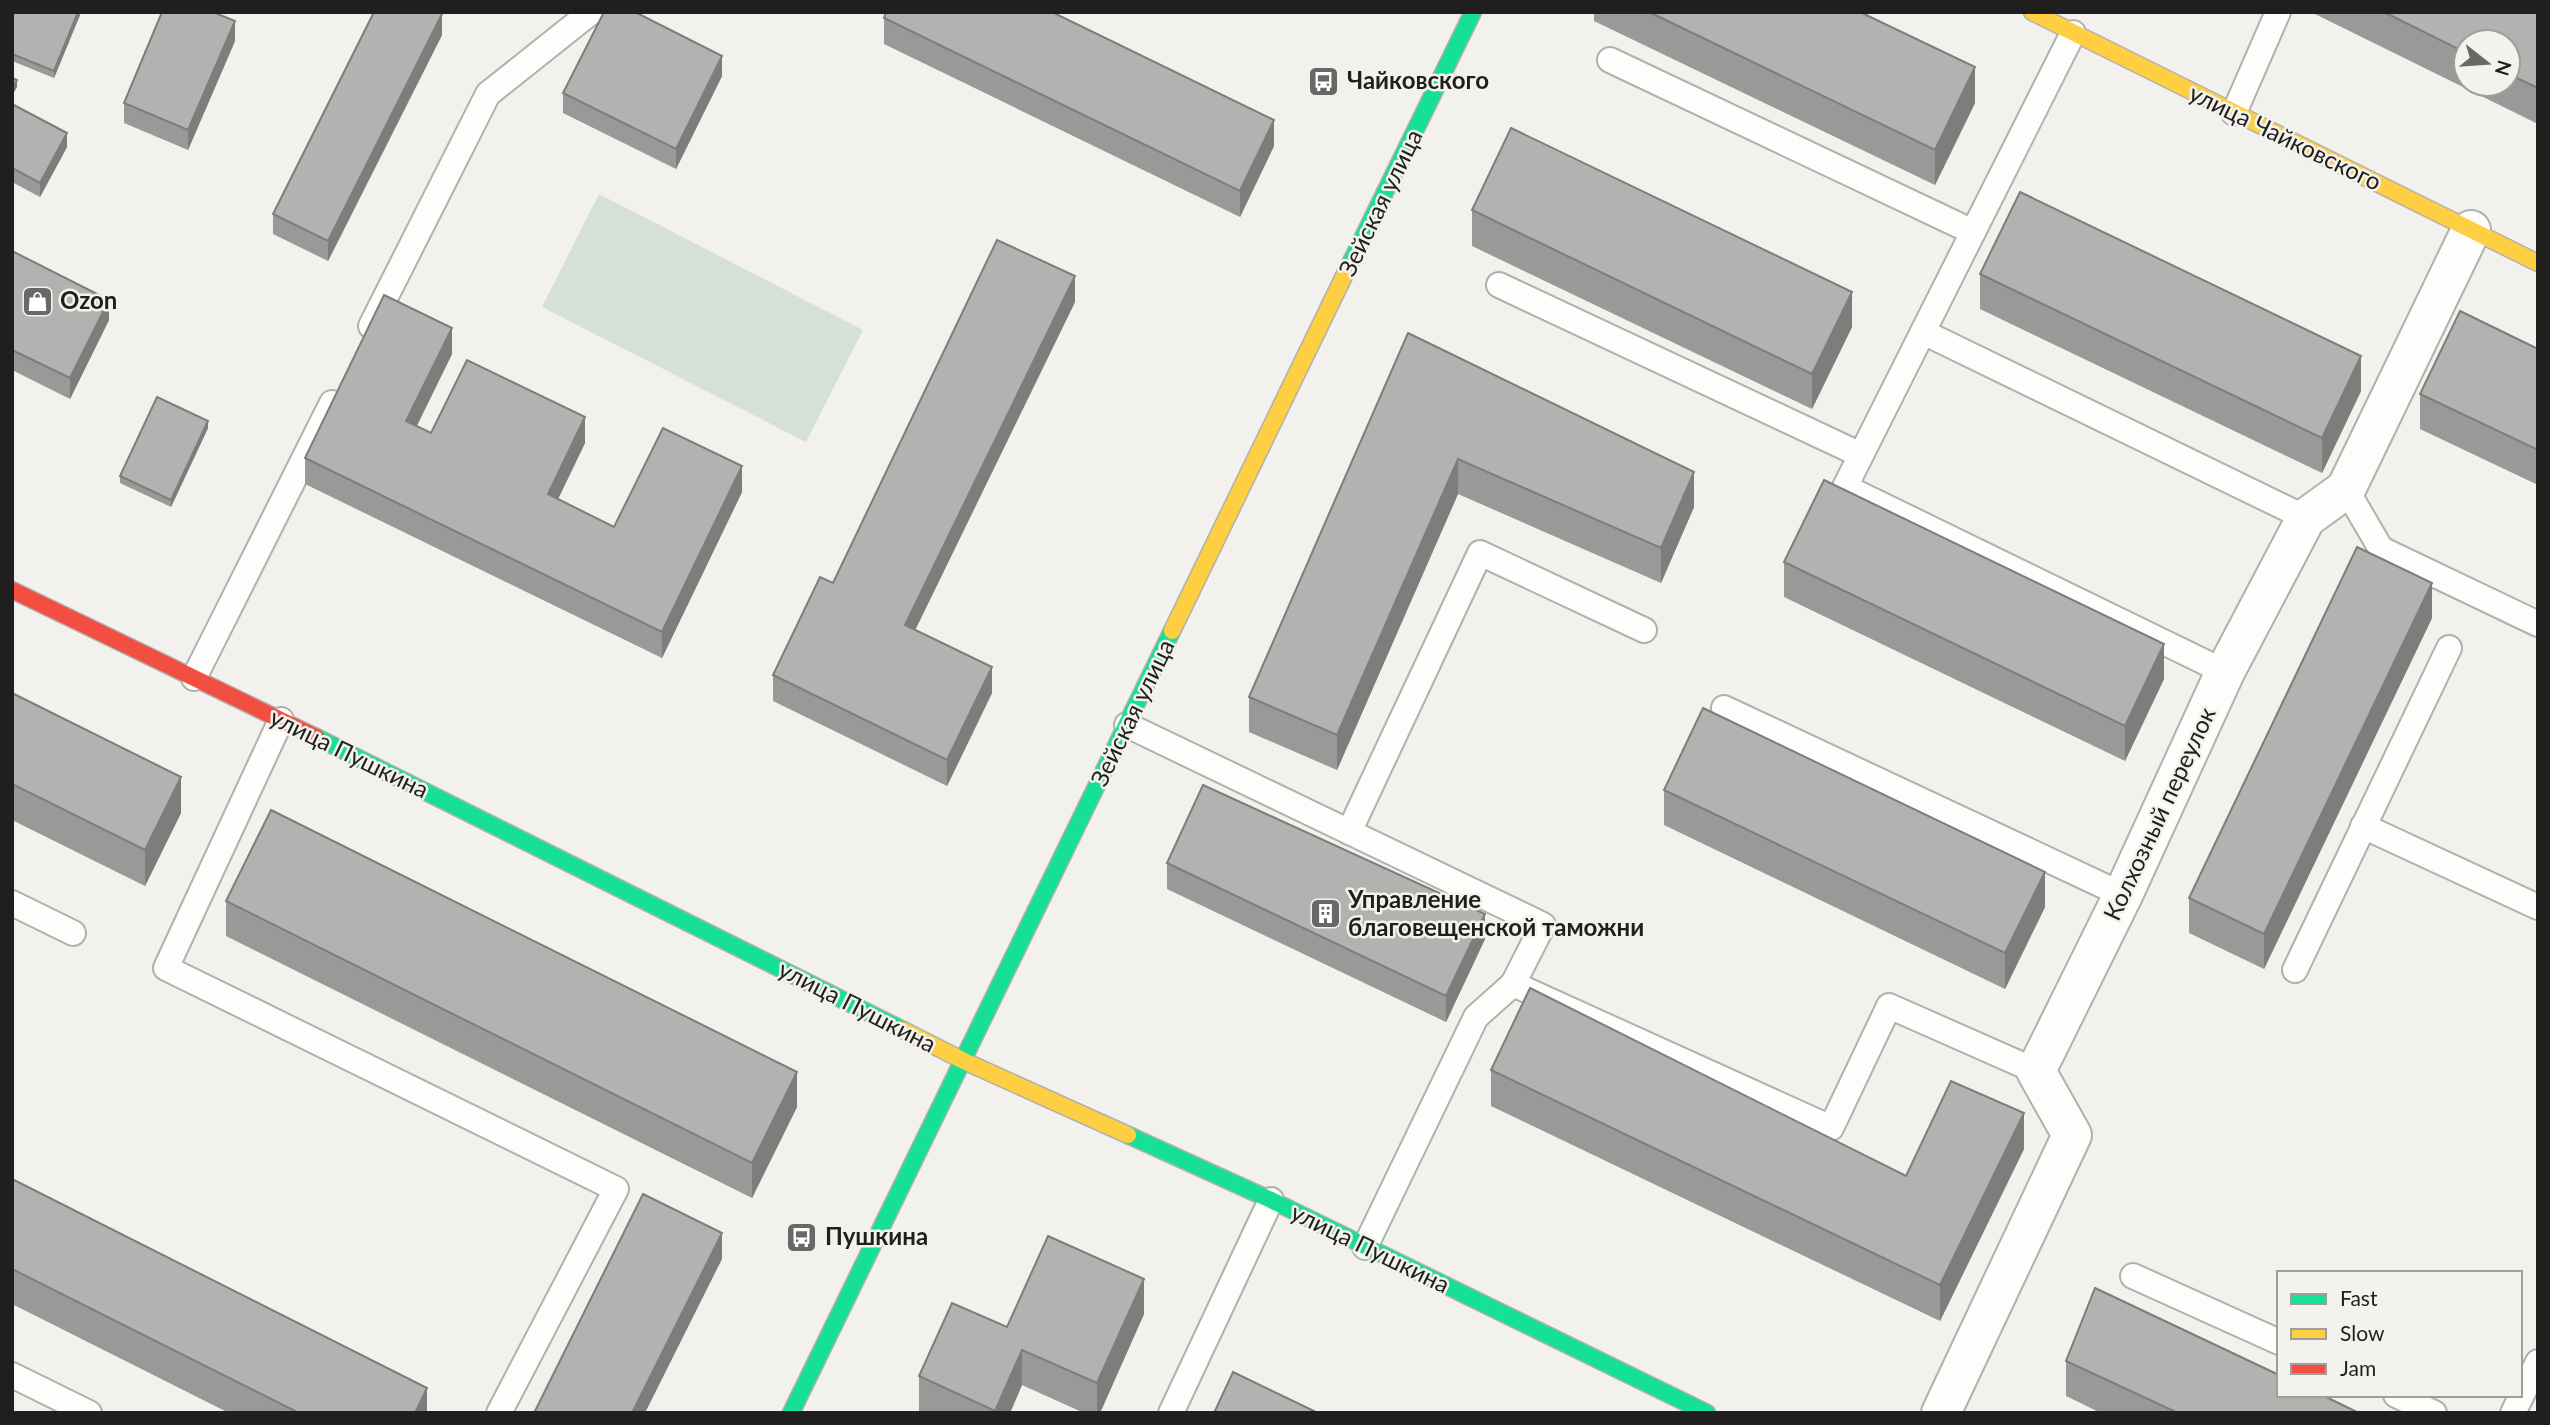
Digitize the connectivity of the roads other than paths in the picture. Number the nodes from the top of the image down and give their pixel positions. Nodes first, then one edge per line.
1 (591, 12) edge
2 (1473, 12) edge
3 (2032, 12) edge
4 (2278, 12) edge
5 (2073, 33) junction
6 (1610, 60) dead end
7 (2234, 113) junction
8 (2471, 230) junction
9 (1973, 232) junction
10 (2538, 263) edge
11 (1499, 285) dead end
12 (1923, 332) junction
13 (363, 342) edge
14 (344, 380) edge
15 (1861, 455) junction
16 (2346, 489) junction
17 (2306, 519) junction
18 (12, 590) edge
19 (2538, 624) edge
20 (1643, 630) dead end
21 (2449, 648) dead end
22 (2225, 672) junction
23 (194, 678) junction
24 (1724, 708) dead end
25 (281, 720) junction
26 (1127, 725) junction
27 (2363, 826) junction
28 (1349, 832) junction
29 (2123, 895) junction
30 (12, 902) edge
31 (2538, 907) edge
32 (73, 933) dead end
33 (2295, 970) dead end
34 (1513, 984) junction
35 (964, 1060) junction
36 (2036, 1071) junction
37 (1271, 1200) junction
38 (1365, 1247) junction
39 (2133, 1276) dead end
40 (2277, 1341) edge
41 (2538, 1362) edge
42 (12, 1375) edge
43 (2522, 1395) edge
44 (2400, 1397) edge
45 (2521, 1397) edge
46 (89, 1413) edge
47 (499, 1413) edge
48 (791, 1413) edge
49 (1171, 1413) edge
50 (1707, 1413) edge
51 (1941, 1413) edge
52 (2434, 1413) edge
53 (2513, 1413) edge

1 - 13 lane
2 - 26 street, Зейская улица
3 - 5 street, улица Чайковского
4 - 7 lane
5 - 7 street, улица Чайковского
5 - 9 lane
6 - 9 lane
7 - 8 street, улица Чайковского
8 - 10 street, улица Чайковского
8 - 16 street, Колхозный переулок
9 - 12 lane
11 - 15 lane
12 - 15 lane
12 - 17 lane
14 - 23 lane
15 - 22 lane
16 - 17 street, Колхозный переулок
16 - 19 lane
17 - 22 street, Колхозный переулок
18 - 23 street, улица Пушкина
20 - 28 lane
21 - 27 lane
22 - 29 street, Колхозный переулок
23 - 25 street, улица Пушкина
24 - 29 lane
25 - 35 street, улица Пушкина
25 - 47 lane
26 - 28 lane
26 - 35 street, Зейская улица
27 - 31 lane
27 - 33 lane
28 - 34 lane
29 - 36 street, Колхозный переулок
30 - 32 lane
34 - 36 lane
34 - 38 lane
35 - 37 street, улица Пушкина
35 - 48 street, Зейская улица
36 - 51 street
37 - 38 street, улица Пушкина
37 - 49 lane
38 - 50 street, улица Пушкина
39 - 40 lane
41 - 43 lane
42 - 46 lane
44 - 52 lane
45 - 53 lane

